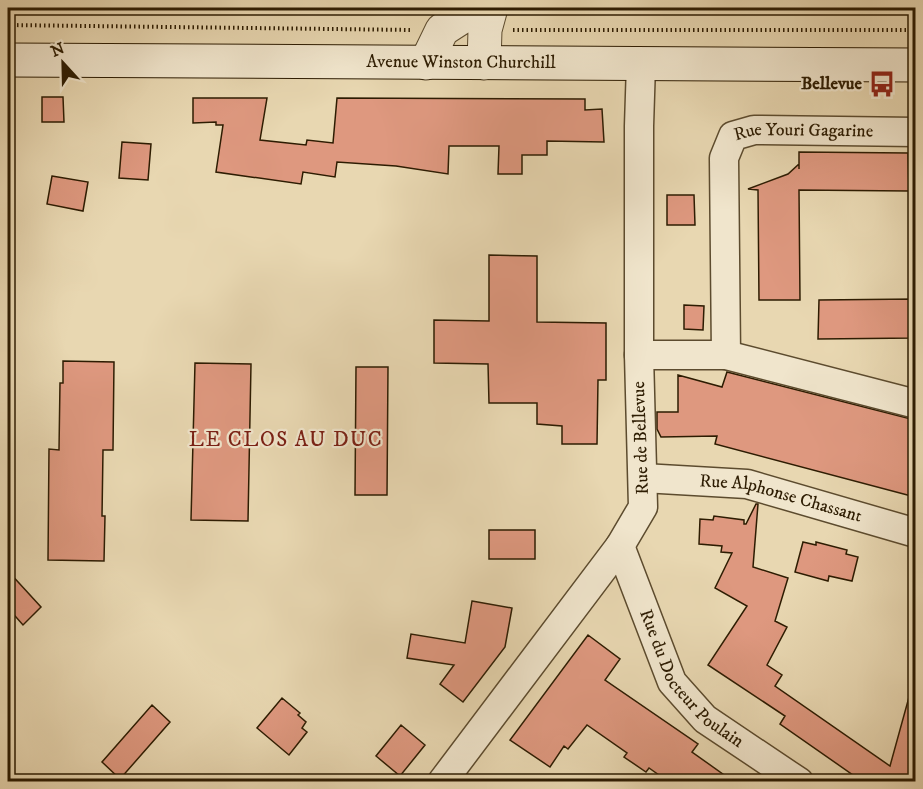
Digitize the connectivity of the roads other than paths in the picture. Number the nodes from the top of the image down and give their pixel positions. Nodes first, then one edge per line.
1 (484, 15) edge
2 (8, 60) edge
3 (426, 63) junction
4 (484, 63) junction
5 (641, 64) junction
6 (915, 66) edge
7 (915, 132) edge
8 (639, 355) junction
9 (726, 355) junction
10 (915, 404) edge
11 (643, 478) junction
12 (915, 533) edge
13 (620, 546) junction
14 (442, 782) edge
15 (799, 782) edge

1 - 3 main road
1 - 4 main road
2 - 3 main road, Avenue Winston Churchill
3 - 4 main road, Avenue Winston Churchill
4 - 5 main road, Avenue Winston Churchill
5 - 6 main road, Avenue Winston Churchill
5 - 8 street, Rue de Bellevue
7 - 9 street, Rue Youri Gagarine
8 - 9 street
8 - 11 street, Rue de Bellevue
9 - 10 street
11 - 12 street, Rue Alphonse Chassant
11 - 13 street, Rue de Bellevue
13 - 14 street, Rue de Bellevue
13 - 15 street, Rue du Docteur Poulain

